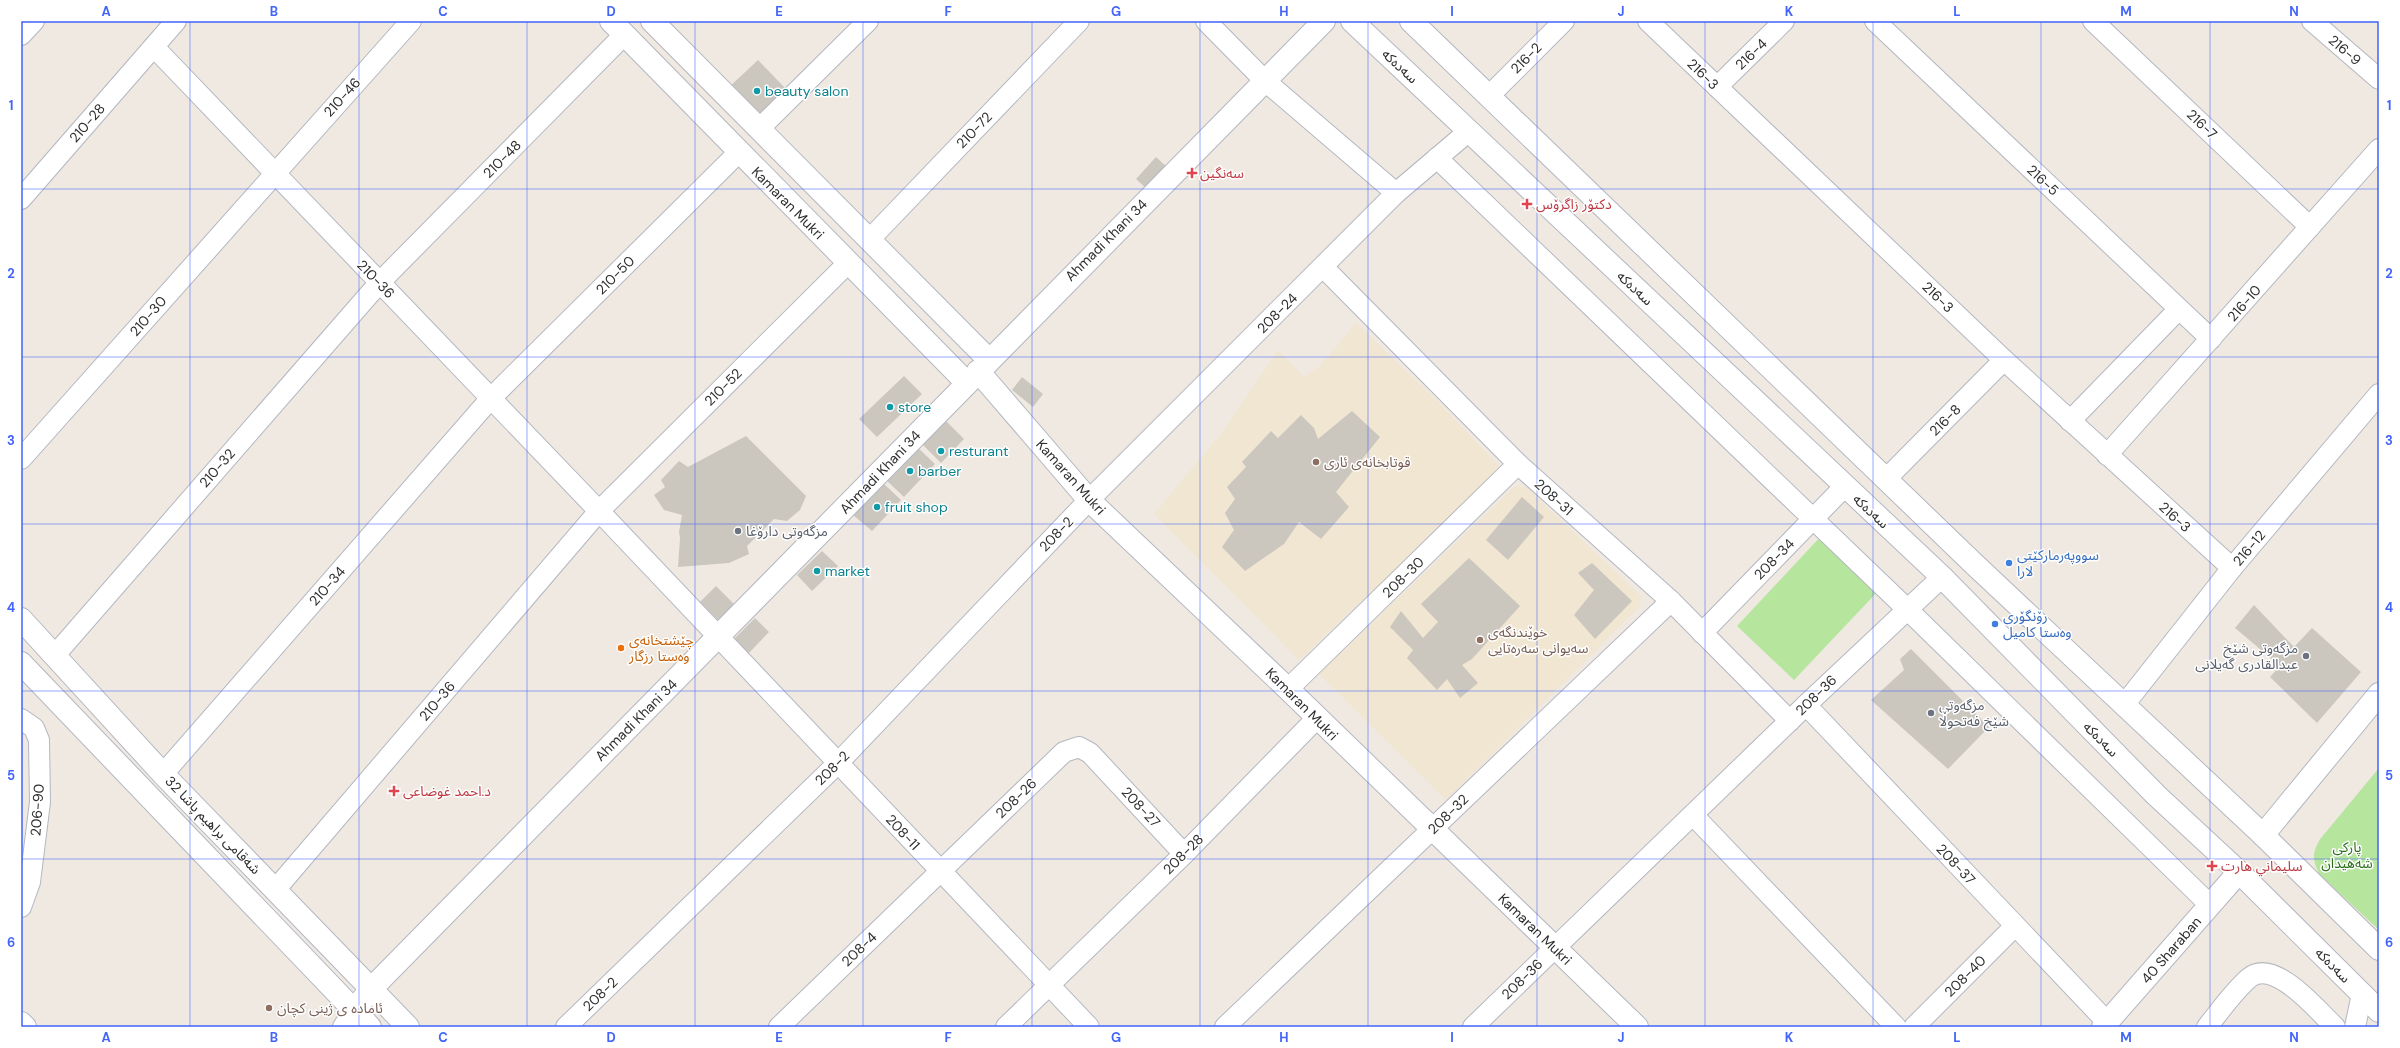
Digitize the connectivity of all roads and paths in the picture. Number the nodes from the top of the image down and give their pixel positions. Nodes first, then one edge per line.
1 (34, 21) edge
2 (411, 21) edge
3 (652, 21) edge
4 (868, 21) edge
5 (1079, 21) edge
6 (1206, 21) edge
7 (1324, 21) edge
8 (1352, 21) edge
9 (1411, 21) edge
10 (1564, 21) edge
11 (1648, 21) edge
12 (1784, 21) edge
13 (1875, 21) edge
14 (2093, 21) edge
15 (2312, 21) edge
16 (171, 23) edge
17 (618, 28) edge
18 (21, 35) edge
19 (154, 46) junction
20 (691, 60) junction
21 (2379, 79) edge
22 (1264, 80) junction
23 (670, 82) junction
24 (1717, 87) junction
25 (1489, 96) junction
26 (759, 129) junction
27 (1469, 131) junction
28 (2379, 149) edge
29 (738, 153) junction
30 (1437, 158) junction
31 (274, 172) junction
32 (1396, 193) junction
33 (21, 199) edge
34 (2310, 227) junction
35 (869, 240) junction
36 (848, 263) junction
37 (1323, 267) junction
38 (380, 282) junction
39 (2180, 309) junction
40 (1724, 323) junction
41 (2211, 339) junction
42 (1700, 349) junction
43 (1762, 360) junction
44 (2004, 360) junction
45 (978, 371) junction
46 (1741, 388) junction
47 (2379, 394) edge
48 (491, 398) junction
49 (2070, 421) junction
50 (2108, 455) junction
51 (21, 459) edge
52 (1518, 464) junction
53 (1886, 480) junction
54 (1845, 486) junction
55 (1089, 500) junction
56 (599, 511) junction
57 (1813, 519) junction
58 (2232, 568) junction
59 (1942, 577) junction
60 (1671, 601) junction
61 (1907, 610) junction
62 (21, 619) edge
63 (1702, 632) junction
64 (718, 637) junction
65 (55, 655) junction
66 (21, 663) edge
67 (1288, 689) junction
68 (2379, 694) edge
69 (1806, 705) junction
70 (2124, 705) junction
71 (1316, 719) junction
72 (21, 720) edge
73 (1790, 721) junction
74 (1098, 761) joint
75 (838, 763) junction
76 (163, 774) junction
77 (1693, 815) junction
78 (1431, 829) junction
79 (2263, 835) junction
80 (1184, 854) junction
81 (939, 871) junction
82 (2239, 872) junction
83 (275, 890) junction
84 (2210, 905) junction
85 (21, 907) edge
86 (2015, 926) junction
87 (1554, 948) junction
88 (2379, 949) edge
89 (1048, 986) junction
90 (371, 989) junction
91 (2362, 994) junction
92 (2379, 1011) edge
93 (348, 1019) edge
94 (21, 1023) edge
95 (2105, 1025) edge
96 (25, 1027) edge
97 (370, 1027) edge
98 (408, 1027) edge
99 (566, 1027) edge
100 (779, 1027) edge
101 (1006, 1027) edge
102 (1089, 1027) edge
103 (1225, 1027) edge
104 (1473, 1027) edge
105 (1636, 1027) edge
106 (1896, 1027) edge
107 (1914, 1027) edge
108 (2207, 1027) edge
109 (2335, 1027) edge
110 (2355, 1027) edge

1 - 18 street
2 - 31 street, 210-46
3 - 20 main road, Kamaran Mukri
4 - 26 street
5 - 35 street, 210-72
6 - 22 street
7 - 22 main road, Ahmadi Khani 34
8 - 27 main road, سەدەکە
9 - 25 main road
10 - 25 street, 216-2
11 - 24 street, 216-3
12 - 24 street, 216-4
13 - 39 street, 216-5
14 - 34 street, 216-7
15 - 21 street, 216-9
16 - 19 street, 210-28
17 - 23 main road, Kamaran Mukri
17 - 38 street, 210-48
19 - 31 street, 210-36
19 - 33 street, 210-28
20 - 23 main road
20 - 26 main road, Kamaran Mukri
22 - 32 street
22 - 45 main road, Ahmadi Khani 34
23 - 29 main road, Kamaran Mukri
24 - 44 street, 216-3
25 - 40 main road
26 - 35 main road, Kamaran Mukri
27 - 30 street, 208-24
27 - 42 main road, سەدەکە
28 - 34 street, 216-10
29 - 36 main road, Kamaran Mukri
29 - 48 street, 210-50
30 - 32 street, 208-24
30 - 57 street
31 - 38 street, 210-36
31 - 51 street, 210-30
32 - 37 street, 208-24
34 - 41 street, 216-10
35 - 45 main road, Kamaran Mukri
36 - 45 main road, Kamaran Mukri
36 - 56 street, 210-52
37 - 52 street, 208-31
37 - 55 street, 208-24
38 - 48 street, 210-36
38 - 65 street, 210-32
39 - 41 street, 216-5
39 - 49 street
40 - 42 main road
40 - 43 main road
41 - 50 street, 216-10
42 - 46 main road, سەدەکە
43 - 46 main road
43 - 53 main road
44 - 49 street, 216-3
44 - 53 street, 216-8
45 - 55 main road, Kamaran Mukri
45 - 64 main road, Ahmadi Khani 34
46 - 54 main road, سەدەکە
47 - 58 street, 216-12
48 - 56 street, 210-36
48 - 76 street, 210-34
49 - 50 street, 216-3
50 - 58 street, 216-3
52 - 60 street, 208-31
52 - 67 street, 208-30
53 - 70 main road
54 - 57 street, 208-34
54 - 59 main road, سەدەکە
55 - 67 main road, Kamaran Mukri
55 - 75 street, 208-2
56 - 64 street, 210-36
56 - 83 street, 210-36
57 - 61 street
57 - 63 street, 208-34
58 - 70 street, 216-12
59 - 61 street, 208-36
59 - 82 main road, سەدەکە
60 - 63 street, 208-31
60 - 78 street, 208-32
61 - 69 street, 208-36
61 - 84 street
62 - 65 main road, شەقامی براهیم پاشا 32
63 - 73 street, 208-31
64 - 75 street, 208-11
64 - 90 main road, Ahmadi Khani 34
65 - 76 main road, شەقامی براهیم پاشا 32
66 - 93 main road, شەقامی براهیم پاشا 32
67 - 71 main road, Kamaran Mukri
68 - 79 main road
69 - 73 street, 208-36
69 - 86 street, 208-37
70 - 79 main road
71 - 78 main road, Kamaran Mukri
71 - 80 street, 208-28
72 - 85 street, 206-90
73 - 77 street, 208-36
74 - 80 street, 208-27
74 - 81 street, 208-26
75 - 81 street, 208-11
75 - 99 street, 208-2
76 - 83 main road, شەقامی براهیم پاشا 32
77 - 87 street, 208-36
77 - 106 street
78 - 87 main road, Kamaran Mukri
78 - 103 street, 208-32
79 - 88 main road
80 - 89 street, 208-28
81 - 89 street, 208-11
81 - 100 street, 208-4
82 - 84 main road, 40 Sharaban
82 - 91 main road, سەدەکە
83 - 90 main road, شەقامی براهیم پاشا 32
84 - 95 main road, 40 Sharaban
86 - 95 street, 208-37
86 - 107 street, 208-40
87 - 104 street, 208-36
87 - 105 main road, Kamaran Mukri
89 - 101 street, 208-28
89 - 102 street, 208-11
90 - 93 main road, Ahmadi Khani 34
90 - 98 main road, شەقامی براهیم پاشا 32
91 - 92 main road, سەدەکە
91 - 110 street
93 - 97 main road, شەقامی براهیم پاشا 32
94 - 96 main road
108 - 109 street

